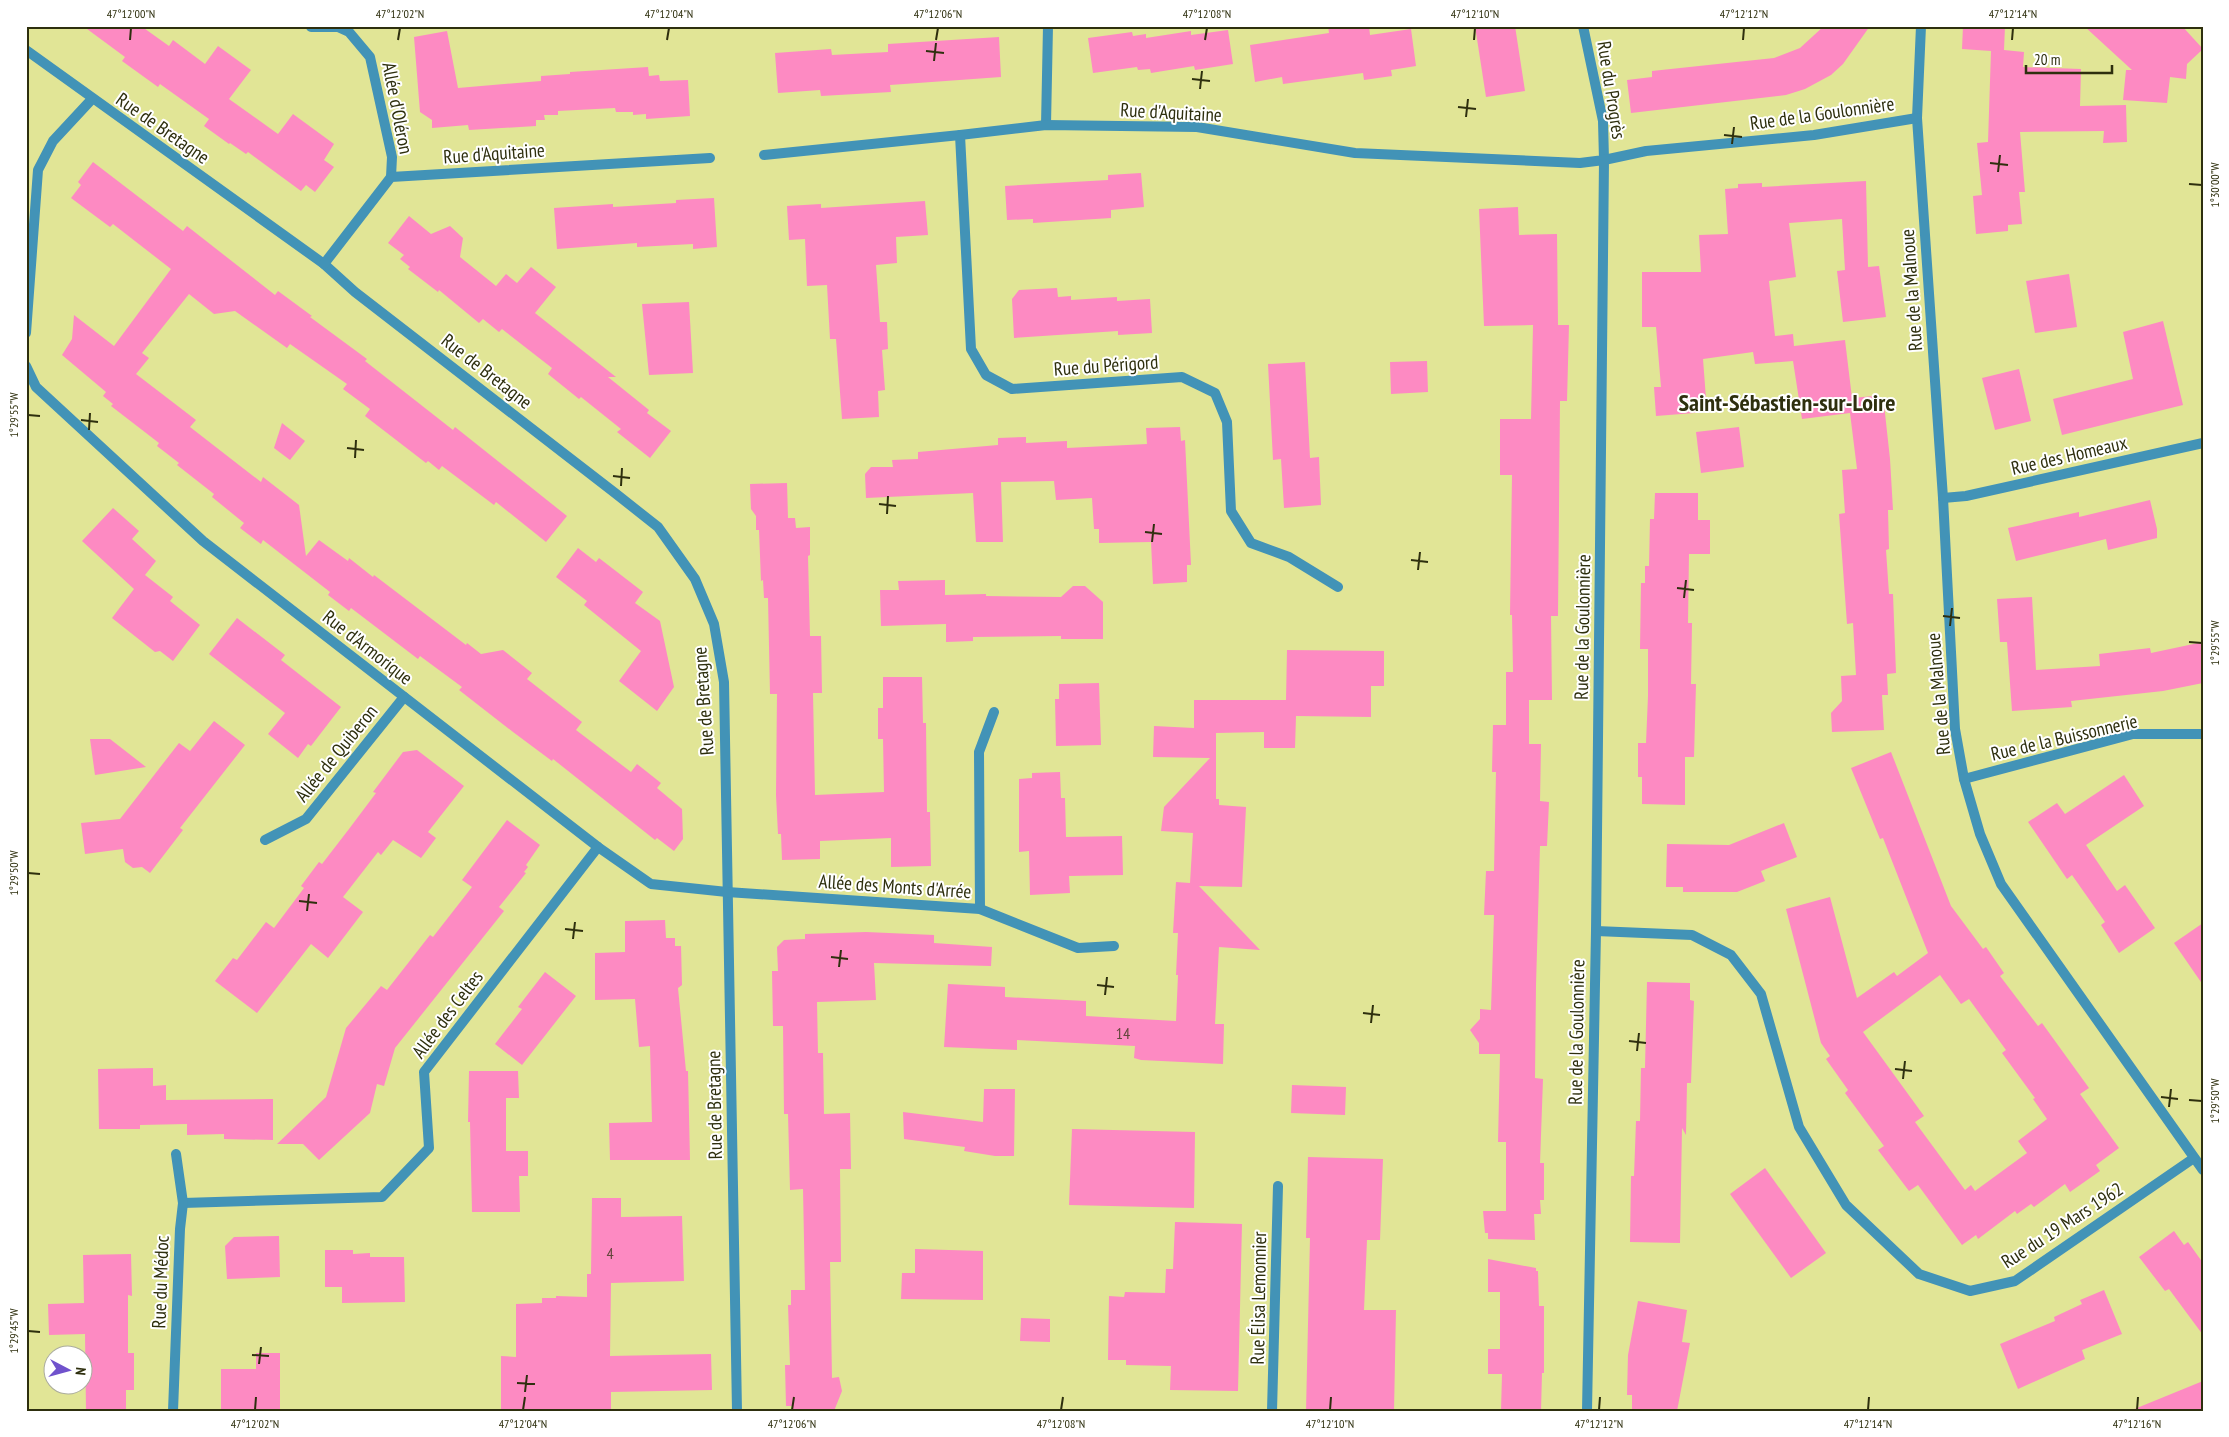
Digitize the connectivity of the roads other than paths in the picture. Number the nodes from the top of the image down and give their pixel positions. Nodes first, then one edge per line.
1 (1048, 26) edge
2 (1583, 26) edge
3 (1921, 26) edge
4 (311, 27) edge
5 (26, 50) edge
6 (92, 99) junction
7 (1917, 118) junction
8 (1046, 125) junction
9 (960, 135) junction
10 (764, 155) dead end
11 (710, 158) dead end
12 (1604, 160) junction
13 (391, 177) junction
14 (324, 264) junction
15 (26, 334) edge
16 (26, 366) edge
17 (2203, 443) edge
18 (1942, 498) junction
19 (1338, 587) dead end
20 (404, 697) junction
21 (994, 712) dead end
22 (2203, 734) edge
23 (1964, 779) junction
24 (265, 840) dead end
25 (598, 847) junction
26 (727, 892) junction
27 (980, 909) junction
28 (1596, 931) junction
29 (1114, 946) dead end
30 (176, 1154) dead end
31 (2194, 1158) junction
32 (2203, 1170) edge
33 (1278, 1186) dead end
34 (183, 1203) junction
35 (173, 1411) edge
36 (737, 1411) edge
37 (1272, 1411) edge
38 (1586, 1411) edge

1 - 8 street
2 - 12 street, Rue du Progrès
3 - 7 street, Rue de la Malnoue
4 - 13 street, Allée d'Oléron
5 - 6 street, Rue de Bretagne
6 - 14 street, Rue de Bretagne
6 - 15 street
7 - 12 street, Rue de la Goulonnière
7 - 18 street, Rue de la Malnoue
8 - 9 street, Rue d'Aquitaine
8 - 12 street, Rue d'Aquitaine
9 - 10 street, Rue d'Aquitaine
9 - 19 street, Rue du Périgord
11 - 13 street, Rue d'Aquitaine
12 - 28 street, Rue de la Goulonnière
13 - 14 street
14 - 26 street, Rue de Bretagne
16 - 20 street, Rue d'Armorique
17 - 18 street, Rue des Homeaux
18 - 23 street, Rue de la Malnoue
20 - 24 street, Allée de Quiberon
20 - 25 street, Rue d'Armorique
21 - 27 street
22 - 23 street, Rue de la Buissonnerie
23 - 31 street, Rue de la Malnoue
25 - 26 street, Rue d'Armorique
25 - 34 street, Allée des Celtes
26 - 27 street, Allée des Monts d'Arrée
26 - 36 street, Rue de Bretagne
27 - 29 street, Allée des Monts d'Arrée
28 - 31 street, Rue du 19 Mars 1962
28 - 38 street, Rue de la Goulonnière
30 - 34 street, Rue du Médoc
31 - 32 street, Rue de la Malnoue
33 - 37 street, Rue Élisa Lemonnier
34 - 35 street, Rue du Médoc

